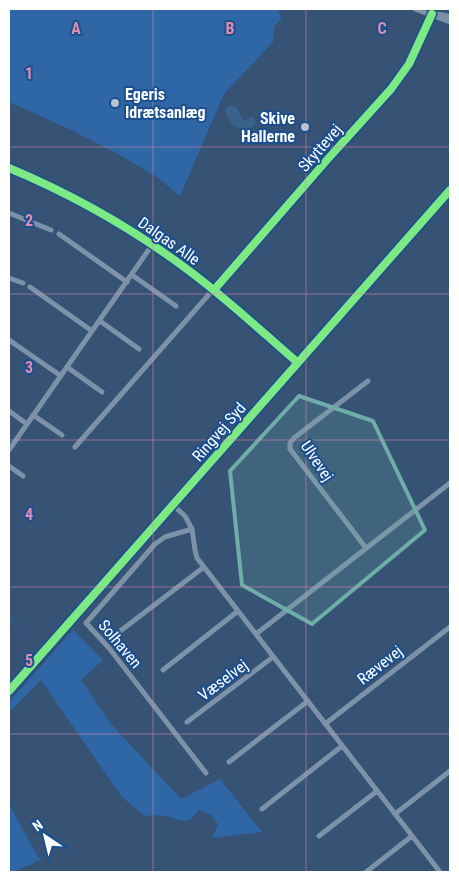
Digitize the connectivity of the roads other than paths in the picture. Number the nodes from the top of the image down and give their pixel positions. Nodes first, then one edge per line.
1 (415, 9) edge
2 (432, 14) junction
3 (450, 17) edge
4 (450, 22) edge
5 (9, 168) edge
6 (450, 190) edge
7 (9, 213) edge
8 (51, 230) dead end
9 (59, 234) dead end
10 (152, 245) junction
11 (132, 275) junction
12 (9, 278) edge
13 (127, 282) junction
14 (23, 283) dead end
15 (30, 287) dead end
16 (214, 290) junction
17 (176, 306) dead end
18 (100, 320) junction
19 (92, 331) junction
20 (9, 340) edge
21 (139, 349) dead end
22 (298, 363) junction
23 (67, 367) junction
24 (60, 376) junction
25 (368, 381) dead end
26 (102, 392) dead end
27 (9, 411) edge
28 (33, 415) junction
29 (27, 424) junction
30 (62, 435) dead end
31 (75, 447) dead end
32 (9, 450) edge
33 (9, 466) edge
34 (23, 476) dead end
35 (450, 483) edge
36 (173, 505) junction
37 (192, 529) junction
38 (366, 548) junction
39 (204, 567) junction
40 (238, 611) junction
41 (450, 627) edge
42 (119, 632) dead end
43 (256, 634) junction
44 (273, 657) junction
45 (163, 670) dead end
46 (9, 692) edge
47 (308, 701) junction
48 (188, 722) dead end
49 (325, 724) junction
50 (342, 746) junction
51 (228, 762) dead end
52 (450, 770) edge
53 (206, 774) dead end
54 (377, 791) junction
55 (262, 809) dead end
56 (394, 814) junction
57 (319, 836) dead end
58 (412, 836) junction
59 (366, 872) edge
60 (440, 872) edge

1 - 2 street
2 - 3 street
2 - 4 street
2 - 16 street, Skyttevej
5 - 10 street, Dalgas Alle
6 - 22 main road, Ringvej Syd
7 - 8 street
9 - 13 street
10 - 11 street
10 - 16 street, Dalgas Alle
11 - 13 street
11 - 17 street
12 - 14 street
13 - 18 street
15 - 19 street
16 - 22 street, Dalgas Alle
16 - 31 street, Skyttevej
18 - 19 street
18 - 21 street
19 - 23 street
20 - 24 street
22 - 36 main road, Ringvej Syd
23 - 24 street
23 - 26 street
24 - 28 street
25 - 38 street, Ulvevej
27 - 29 street
28 - 29 street
28 - 30 street
29 - 32 street
33 - 34 street
35 - 38 street
36 - 37 street
36 - 46 main road, Ringvej Syd
37 - 39 street
37 - 53 street, Solhaven
38 - 43 street
39 - 40 street
39 - 42 street
40 - 43 street
40 - 45 street
41 - 49 street, Rævevej
43 - 44 street
44 - 47 street
44 - 48 street, Væselvej
47 - 49 street
47 - 51 street
49 - 50 street
50 - 54 street
50 - 55 street
52 - 56 street
54 - 56 street
54 - 57 street
56 - 58 street
58 - 59 street
58 - 60 street

